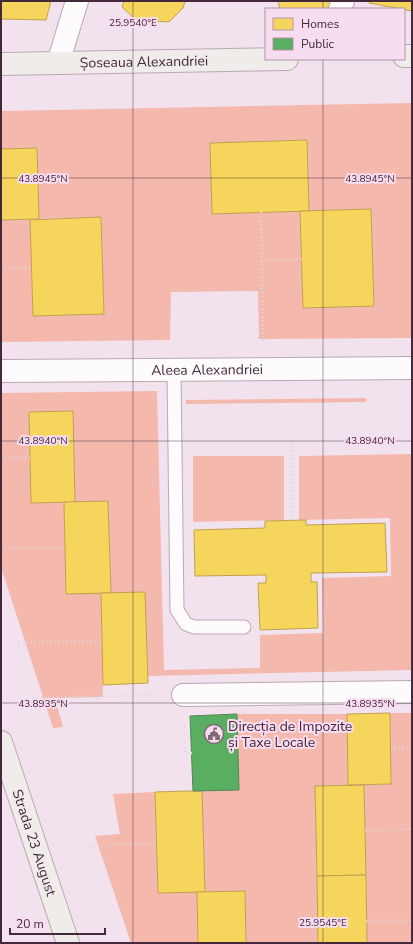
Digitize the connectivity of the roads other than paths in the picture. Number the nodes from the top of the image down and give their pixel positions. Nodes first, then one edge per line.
1 (77, 1) edge
2 (265, 59) edge
3 (1, 64) edge
4 (58, 64) junction
5 (412, 368) edge
6 (1, 371) edge
7 (174, 371) junction
8 (244, 627) dead end
9 (412, 692) edge
10 (183, 694) road end
11 (1, 742) edge
12 (68, 943) edge

1 - 4 street
2 - 4 main road, Șoseaua Alexandriei
3 - 4 main road, Șoseaua Alexandriei
5 - 7 street, Aleea Alexandriei
6 - 7 street, Aleea Alexandriei
7 - 8 lane
9 - 10 street
11 - 12 main road, Strada 23 August

